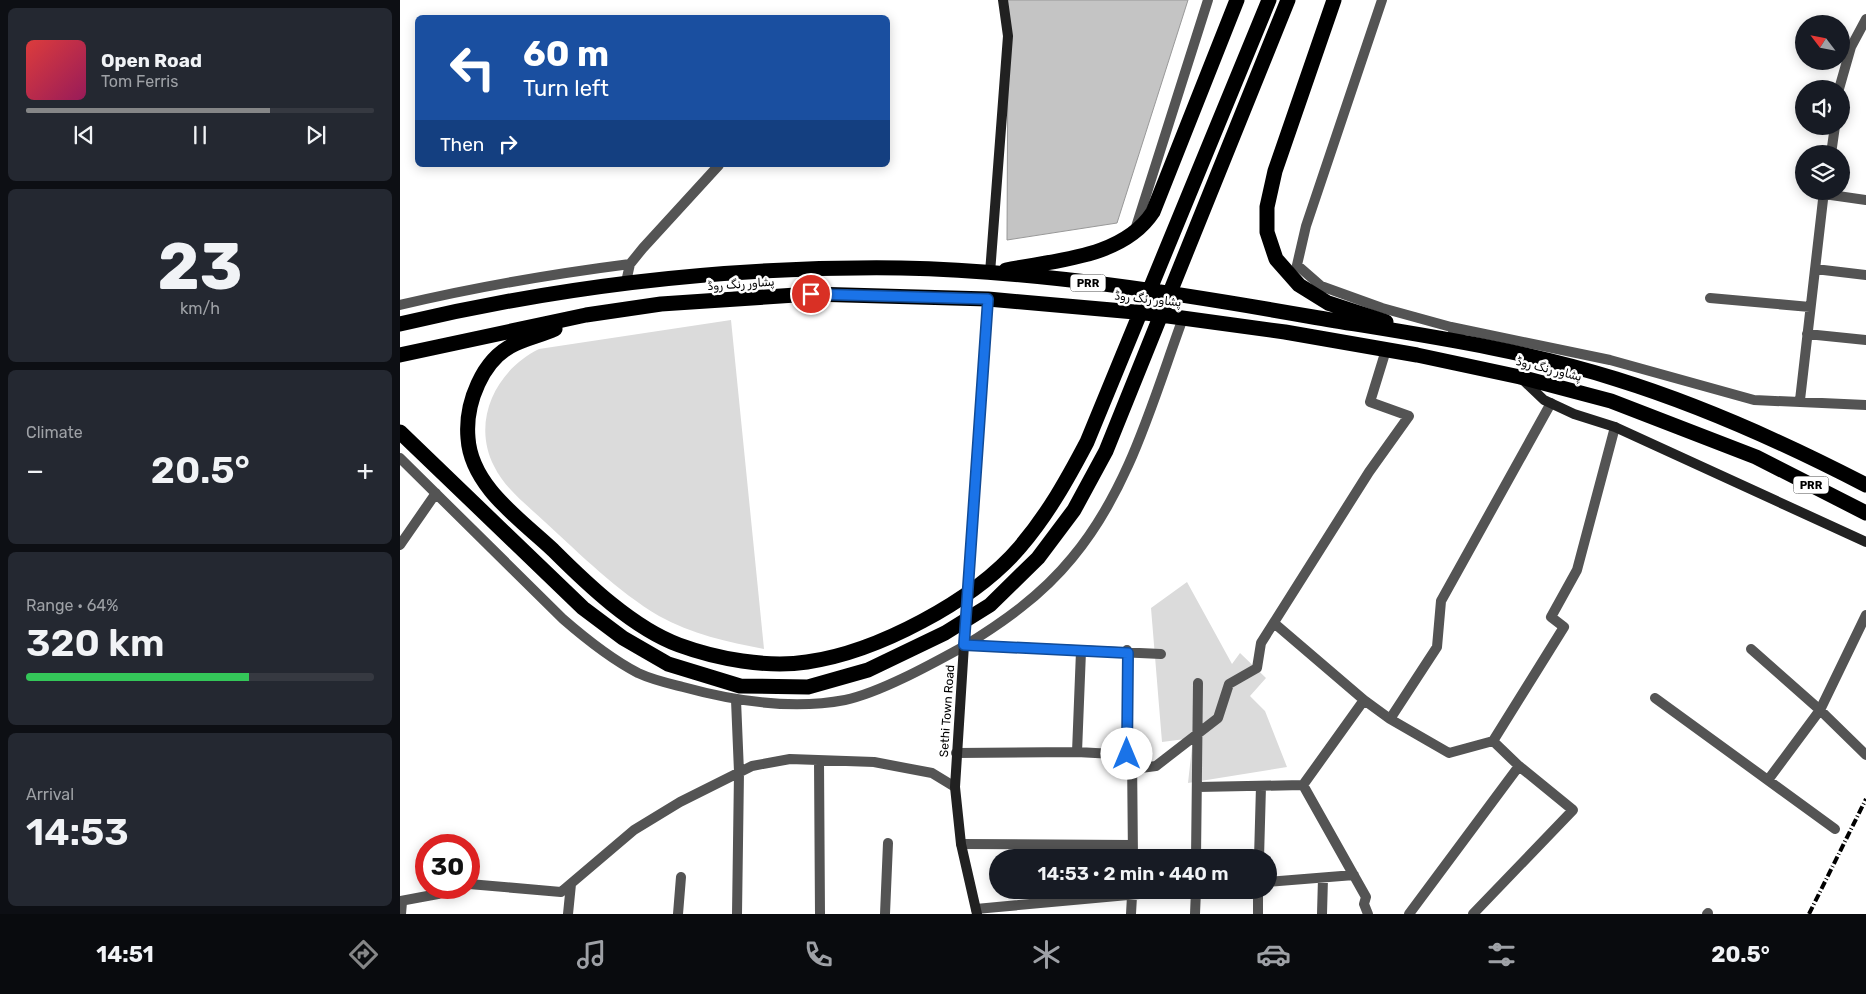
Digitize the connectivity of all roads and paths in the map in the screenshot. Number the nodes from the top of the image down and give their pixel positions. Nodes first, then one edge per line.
1 (1003, 0) edge
2 (1208, 0) edge
3 (1237, 0) edge
4 (1268, 0) edge
5 (1288, 0) edge
6 (1334, 0) edge
7 (1382, 0) edge
8 (1866, 18) edge
9 (1842, 80) edge
10 (717, 167) edge
11 (1850, 197) edge
12 (1823, 200) edge
13 (1866, 200) edge
14 (1133, 234) junction
15 (630, 264) junction
16 (1815, 268) junction
17 (990, 273) junction
18 (1866, 274) edge
19 (626, 282) junction
20 (1710, 298) dead end
21 (988, 299) junction
22 (400, 305) edge
23 (1810, 307) junction
24 (586, 315) junction
25 (1183, 318) junction
26 (400, 324) edge
27 (1451, 327) junction
28 (1807, 334) junction
29 (1420, 335) junction
30 (1866, 340) edge
31 (1460, 342) junction
32 (1386, 350) junction
33 (400, 355) edge
34 (1520, 377) junction
35 (1800, 400) junction
36 (1551, 403) junction
37 (1866, 405) edge
38 (1615, 427) junction
39 (400, 432) edge
40 (400, 458) edge
41 (1866, 485) edge
42 (436, 493) junction
43 (1866, 513) edge
44 (1866, 542) edge
45 (400, 545) edge
46 (1866, 615) edge
47 (1274, 623) junction
48 (964, 645) junction
49 (1751, 649) dead end
50 (1081, 651) junction
51 (1127, 652) junction
52 (1161, 654) dead end
53 (1198, 683) dead end
54 (1655, 698) dead end
55 (736, 700) junction
56 (1364, 700) junction
57 (1820, 710) junction
58 (1390, 719) junction
59 (1198, 732) junction
60 (1493, 741) junction
61 (1077, 752) junction
62 (956, 753) junction
63 (1127, 754) junction
64 (1866, 755) edge
65 (819, 761) junction
66 (1519, 766) junction
67 (1133, 769) junction
68 (739, 772) junction
69 (1768, 780) junction
70 (1303, 785) junction
71 (1261, 786) junction
72 (955, 787) junction
73 (1198, 787) junction
74 (1835, 829) dead end
75 (888, 843) dead end
76 (961, 844) junction
77 (1132, 846) junction
78 (1132, 849) edge
79 (1196, 849) edge
80 (1259, 849) edge
81 (1354, 876) junction
82 (681, 877) dead end
83 (1323, 878) junction
84 (1277, 881) edge
85 (571, 884) junction
86 (480, 885) edge
87 (415, 898) edge
88 (1090, 899) edge
89 (1133, 899) edge
90 (1196, 899) edge
91 (1258, 899) edge
92 (401, 901) edge
93 (977, 912) edge
94 (401, 914) edge
95 (568, 914) edge
96 (678, 914) edge
97 (737, 914) edge
98 (820, 914) edge
99 (885, 914) edge
100 (1131, 914) edge
101 (1195, 914) edge
102 (1258, 914) edge
103 (1322, 914) edge
104 (1368, 914) edge
105 (1409, 914) edge
106 (1473, 914) edge

1 - 17 street
2 - 14 street
3 - 14 highway
4 - 24 highway
5 - 39 highway
6 - 29 highway
7 - 27 street
8 - 9 street
10 - 15 street
11 - 13 street
12 - 16 street
14 - 17 highway
15 - 19 street
15 - 22 street
16 - 18 street
16 - 23 street
17 - 19 highway, پشاور رنگ روڈ / PRR
17 - 29 highway, پشاور رنگ روڈ / PRR
19 - 26 highway, پشاور رنگ روڈ / PRR
20 - 23 street
21 - 24 highway, پشاور رنگ روڈ / PRR
21 - 25 highway, پشاور رنگ روڈ / PRR
21 - 48 street, Sethi Town Road
23 - 28 street
24 - 33 highway, پشاور رنگ روڈ / PRR
25 - 32 highway, پشاور رنگ روڈ / PRR
25 - 48 street
27 - 31 street
27 - 35 street
28 - 30 street
28 - 35 street
29 - 31 highway, پشاور رنگ روڈ / PRR
31 - 41 highway, پشاور رنگ روڈ / PRR
32 - 34 highway, پشاور رنگ روڈ / PRR
32 - 47 street
34 - 36 street
34 - 43 highway, پشاور رنگ روڈ / PRR
35 - 37 street
36 - 38 street
36 - 58 street
38 - 44 street
38 - 60 street
40 - 42 street
42 - 45 street
42 - 55 street
46 - 57 street
47 - 56 street
47 - 59 street
48 - 50 street
48 - 55 street
48 - 62 street, Sethi Town Road
49 - 57 street
50 - 51 street
50 - 61 street
51 - 52 street
51 - 63 street
53 - 59 street
54 - 69 street
55 - 68 street
56 - 58 street
56 - 70 street
57 - 64 street
57 - 69 street
58 - 60 street
59 - 67 street
59 - 73 street
60 - 66 street
61 - 62 street
61 - 63 street
62 - 72 street, Sethi Town Road
63 - 67 street
65 - 68 street
65 - 72 street
65 - 98 street
66 - 105 street
66 - 106 street
67 - 77 street
68 - 85 street
68 - 97 street
69 - 74 street
70 - 71 street
70 - 81 street
71 - 73 street
71 - 80 street
72 - 76 street, Sethi Town Road
73 - 79 street
75 - 99 street
76 - 77 street
76 - 93 street, Sethi Town Road
77 - 78 street
81 - 83 street
81 - 104 street
82 - 96 street
83 - 84 street
83 - 103 street
85 - 86 street
85 - 95 street
87 - 92 street
88 - 93 street
89 - 100 street
90 - 101 street
91 - 102 street
92 - 94 street

